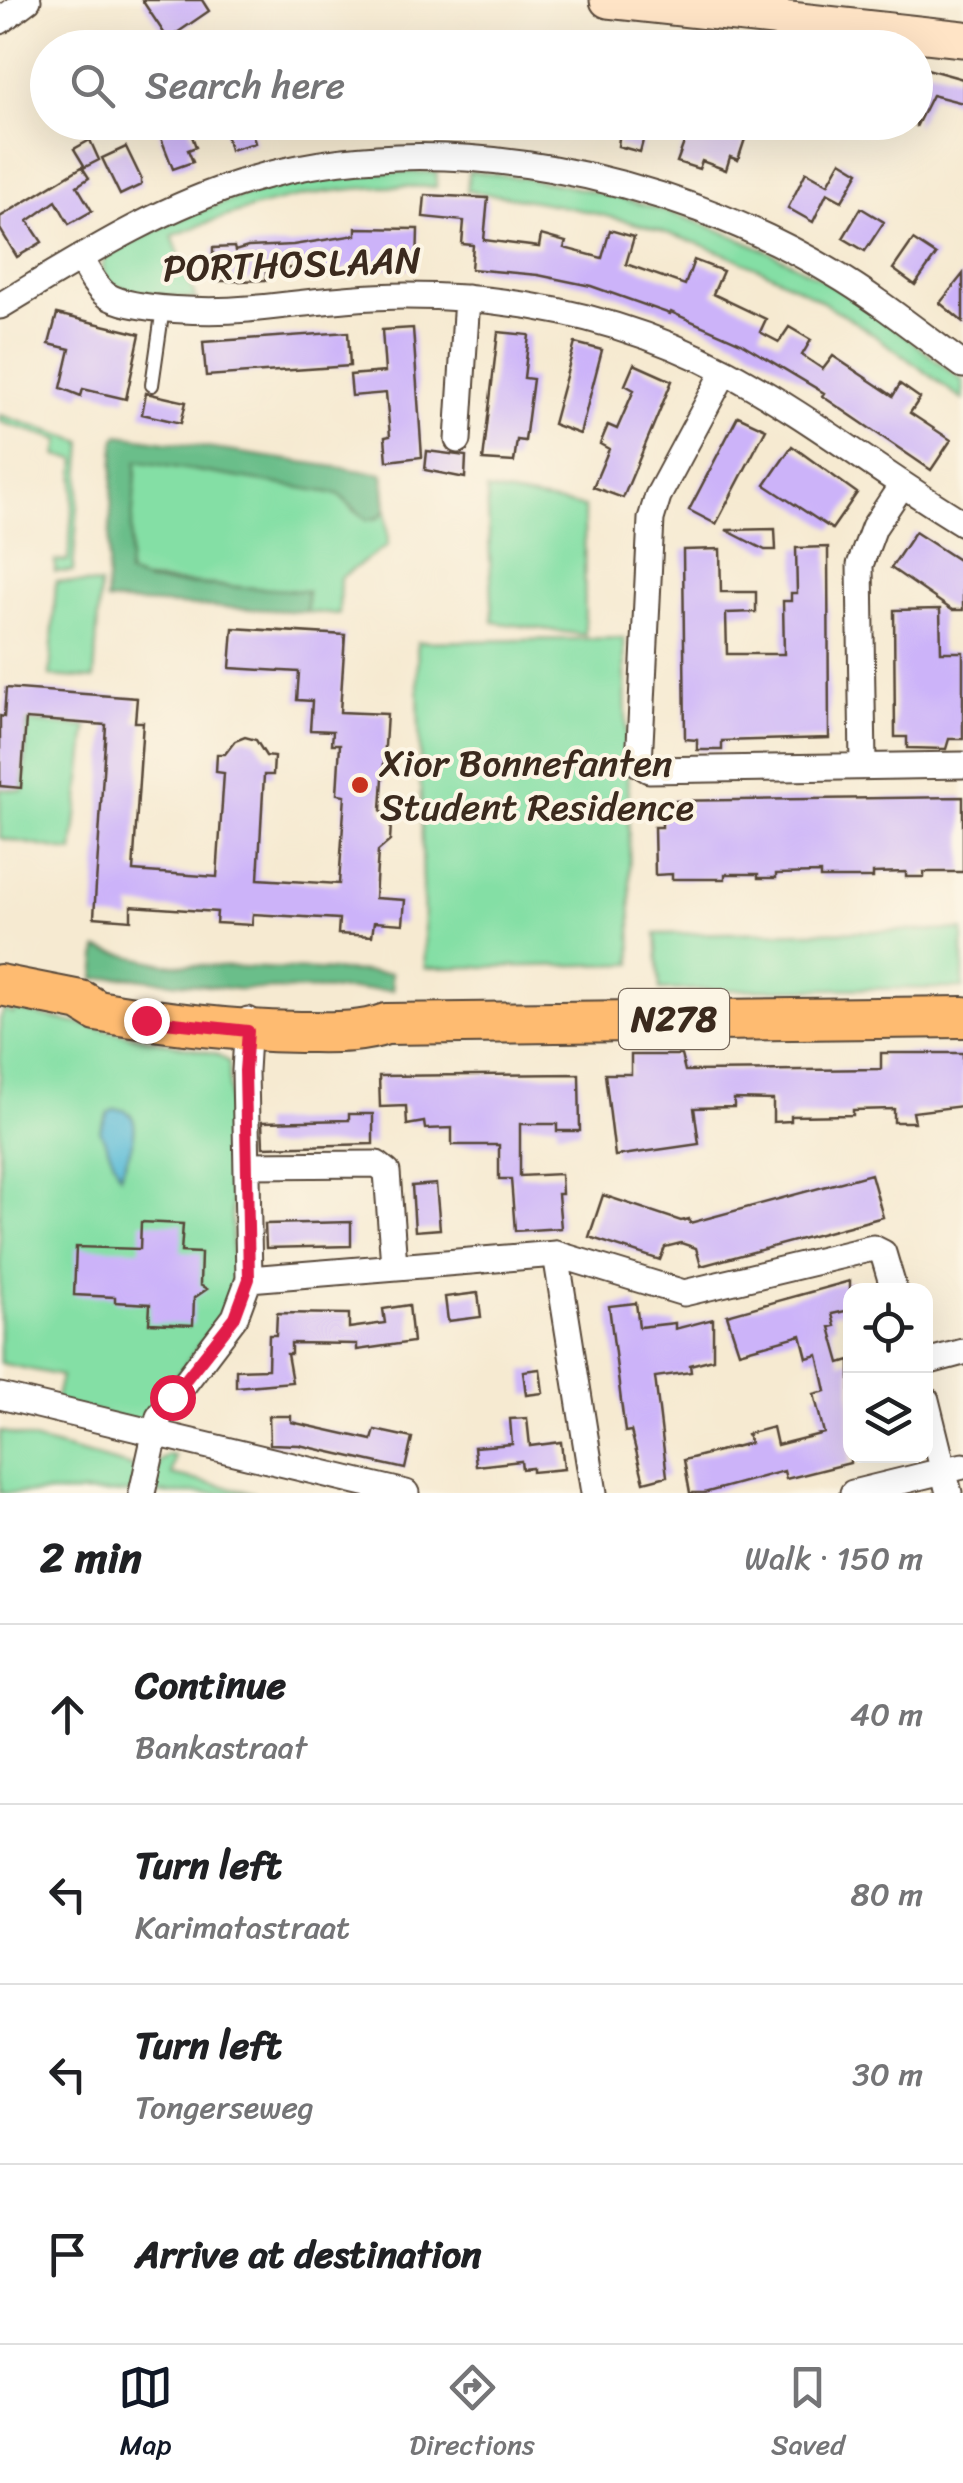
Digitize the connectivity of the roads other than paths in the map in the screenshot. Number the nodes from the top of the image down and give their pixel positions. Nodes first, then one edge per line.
1 (28, 0) edge
2 (608, 0) edge
3 (0, 20) edge
4 (888, 30) edge
5 (933, 35) edge
6 (963, 38) edge
7 (80, 258) junction
8 (467, 298) junction
9 (0, 306) edge
10 (163, 308) junction
11 (963, 365) edge
12 (726, 372) junction
13 (152, 384) dead end
14 (458, 440) dead end
15 (902, 485) junction
16 (963, 522) edge
17 (864, 765) junction
18 (963, 765) edge
19 (0, 985) edge
20 (963, 1017) edge
21 (248, 1023) junction
22 (247, 1166) junction
23 (556, 1254) junction
24 (394, 1265) junction
25 (249, 1279) junction
26 (892, 1283) edge
27 (963, 1352) edge
28 (933, 1360) edge
29 (0, 1396) edge
30 (933, 1421) edge
31 (152, 1434) junction
32 (952, 1477) edge
33 (142, 1493) edge
34 (406, 1493) edge
35 (594, 1493) edge
36 (853, 1493) edge

1 - 3 street
2 - 4 street
5 - 6 street
7 - 9 street
7 - 10 street, PORTHOSLAAN
7 - 11 street
8 - 10 street, PORTHOSLAAN
8 - 12 street, PORTHOSLAAN
8 - 14 street, PORTHOSLAAN
10 - 13 lane
12 - 15 street, PORTHOSLAAN
12 - 17 street
15 - 16 street, PORTHOSLAAN
15 - 17 street
17 - 18 street
19 - 21 main road, N278
20 - 21 main road, N278
21 - 22 street
22 - 24 street
22 - 25 street
23 - 24 street
23 - 26 street
23 - 35 street
24 - 25 street
25 - 31 street
27 - 28 street
29 - 31 street
30 - 32 street
31 - 33 street
31 - 34 street
32 - 36 street

